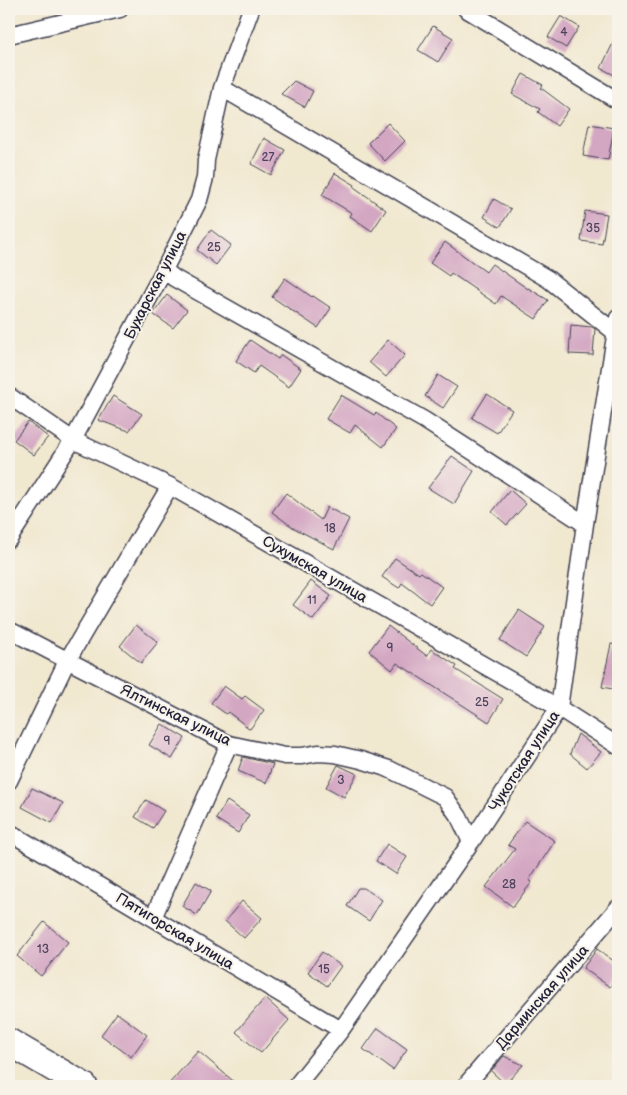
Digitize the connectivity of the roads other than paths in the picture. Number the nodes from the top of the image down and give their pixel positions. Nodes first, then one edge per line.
1 (120, 9) edge
2 (251, 9) edge
3 (466, 9) edge
4 (9, 35) edge
5 (222, 88) junction
6 (618, 101) edge
7 (164, 270) junction
8 (617, 326) edge
9 (9, 396) edge
10 (74, 440) junction
11 (170, 486) junction
12 (585, 524) junction
13 (9, 540) edge
14 (9, 630) edge
15 (67, 661) junction
16 (559, 708) junction
17 (229, 744) junction
18 (618, 746) edge
19 (9, 781) edge
20 (9, 832) edge
21 (471, 842) junction
22 (618, 908) edge
23 (153, 918) junction
24 (341, 1030) junction
25 (9, 1042) edge
26 (84, 1086) edge
27 (296, 1086) edge
28 (465, 1086) edge

1 - 4 street
2 - 5 street, Бухарская улица
3 - 6 street
5 - 7 street, Бухарская улица
5 - 8 street
7 - 10 street, Бухарская улица
7 - 12 street
8 - 12 street, Чукотская улица
9 - 10 street, Сухумская улица
10 - 11 street, Сухумская улица
10 - 13 street, Бухарская улица
11 - 15 street
11 - 16 street, Сухумская улица
12 - 16 street, Чукотская улица
14 - 15 street, Ялтинская улица
15 - 17 street, Ялтинская улица
15 - 19 street
16 - 18 street, Сухумская улица
16 - 21 street, Чукотская улица
17 - 21 street, Ялтинская улица
17 - 23 street
20 - 23 street, Пятигорская улица
21 - 24 street, Чукотская улица
22 - 28 street, Дарминская улица
23 - 24 street, Пятигорская улица
24 - 27 street, Чукотская улица
25 - 26 main road

